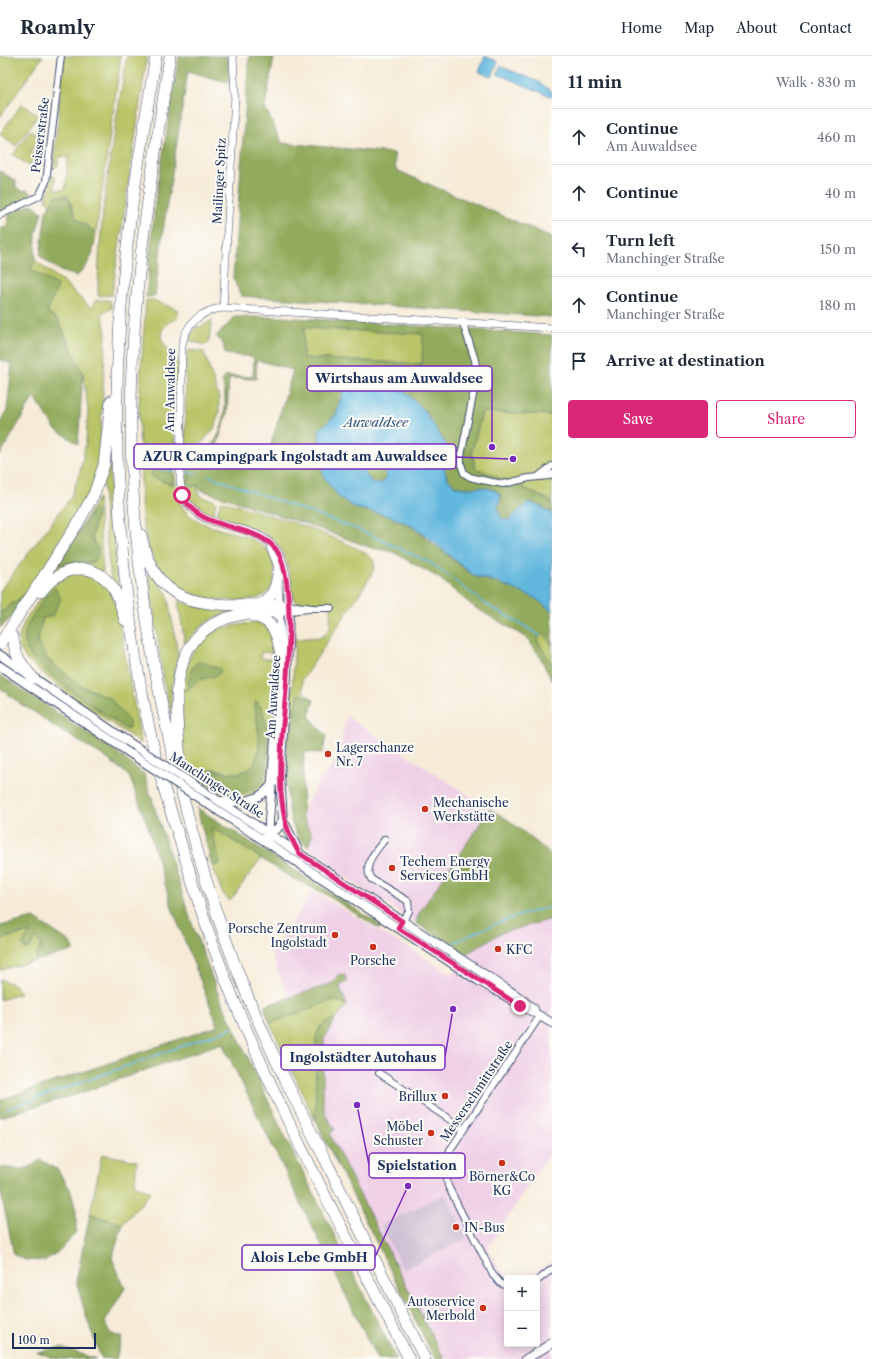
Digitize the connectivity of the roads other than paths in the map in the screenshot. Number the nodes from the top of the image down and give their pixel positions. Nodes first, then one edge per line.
1 (61, 56) edge
2 (156, 56) edge
3 (170, 56) edge
4 (233, 56) edge
5 (0, 215) edge
6 (223, 308) junction
7 (463, 323) junction
8 (552, 328) edge
9 (119, 351) junction
10 (552, 466) edge
11 (552, 474) edge
12 (539, 476) junction
13 (133, 489) junction
14 (264, 539) junction
15 (278, 574) junction
16 (259, 604) junction
17 (284, 608) junction
18 (331, 608) dead end
19 (236, 615) junction
20 (12, 632) junction
21 (0, 633) edge
22 (0, 644) edge
23 (0, 652) edge
24 (0, 655) edge
25 (281, 656) junction
26 (136, 657) junction
27 (0, 666) edge
28 (33, 678) junction
29 (273, 783) junction
30 (182, 797) junction
31 (221, 801) junction
32 (283, 820) junction
33 (255, 833) junction
34 (269, 833) junction
35 (385, 839) dead end
36 (271, 845) junction
37 (299, 853) junction
38 (400, 925) junction
39 (540, 1016) junction
40 (552, 1023) edge
41 (379, 1073) dead end
42 (464, 1129) junction
43 (552, 1269) edge
44 (540, 1279) edge
45 (504, 1285) edge
46 (552, 1343) edge
47 (409, 1359) edge
48 (425, 1359) edge
49 (526, 1359) edge

1 - 5 street, Peisserstraße
2 - 9 highway
3 - 13 highway
4 - 6 street, Mailinger Spitz
6 - 7 street, Am Auwaldsee
6 - 14 street, Am Auwaldsee
7 - 8 street, Am Auwaldsee
7 - 12 street
9 - 20 highway
9 - 26 highway
10 - 12 street
11 - 12 street
13 - 16 highway
13 - 30 highway
14 - 15 street, Am Auwaldsee
14 - 17 street, Am Auwaldsee
15 - 16 highway
15 - 17 street, Am Auwaldsee
16 - 17 highway
17 - 18 street
17 - 19 highway
17 - 25 street, Am Auwaldsee
17 - 32 main road, Am Auwaldsee
19 - 25 highway
19 - 30 highway
20 - 21 highway
20 - 22 highway
20 - 23 highway
20 - 26 highway
20 - 28 highway
24 - 28 main road, Manchinger Straße
25 - 29 main road, Am Auwaldsee
26 - 47 highway
27 - 33 main road, Manchinger Straße, bridge
28 - 31 main road, Manchinger Straße, bridge
29 - 31 main road
29 - 34 main road, Am Auwaldsee
30 - 48 highway
31 - 34 main road, Manchinger Straße
32 - 34 main road
32 - 37 main road, Am Auwaldsee
33 - 34 main road
33 - 36 main road, Manchinger Straße
34 - 36 main road, Am Auwaldsee
34 - 37 main road, Manchinger Straße
35 - 38 street
36 - 38 main road, Manchinger Straße
37 - 38 main road, Manchinger Straße
38 - 39 main road, Manchinger Straße
39 - 40 main road, Manchinger Straße
39 - 42 street, Messerschmittstraße
41 - 42 street
42 - 45 street, Messerschmittstraße
43 - 44 street
46 - 49 main road

